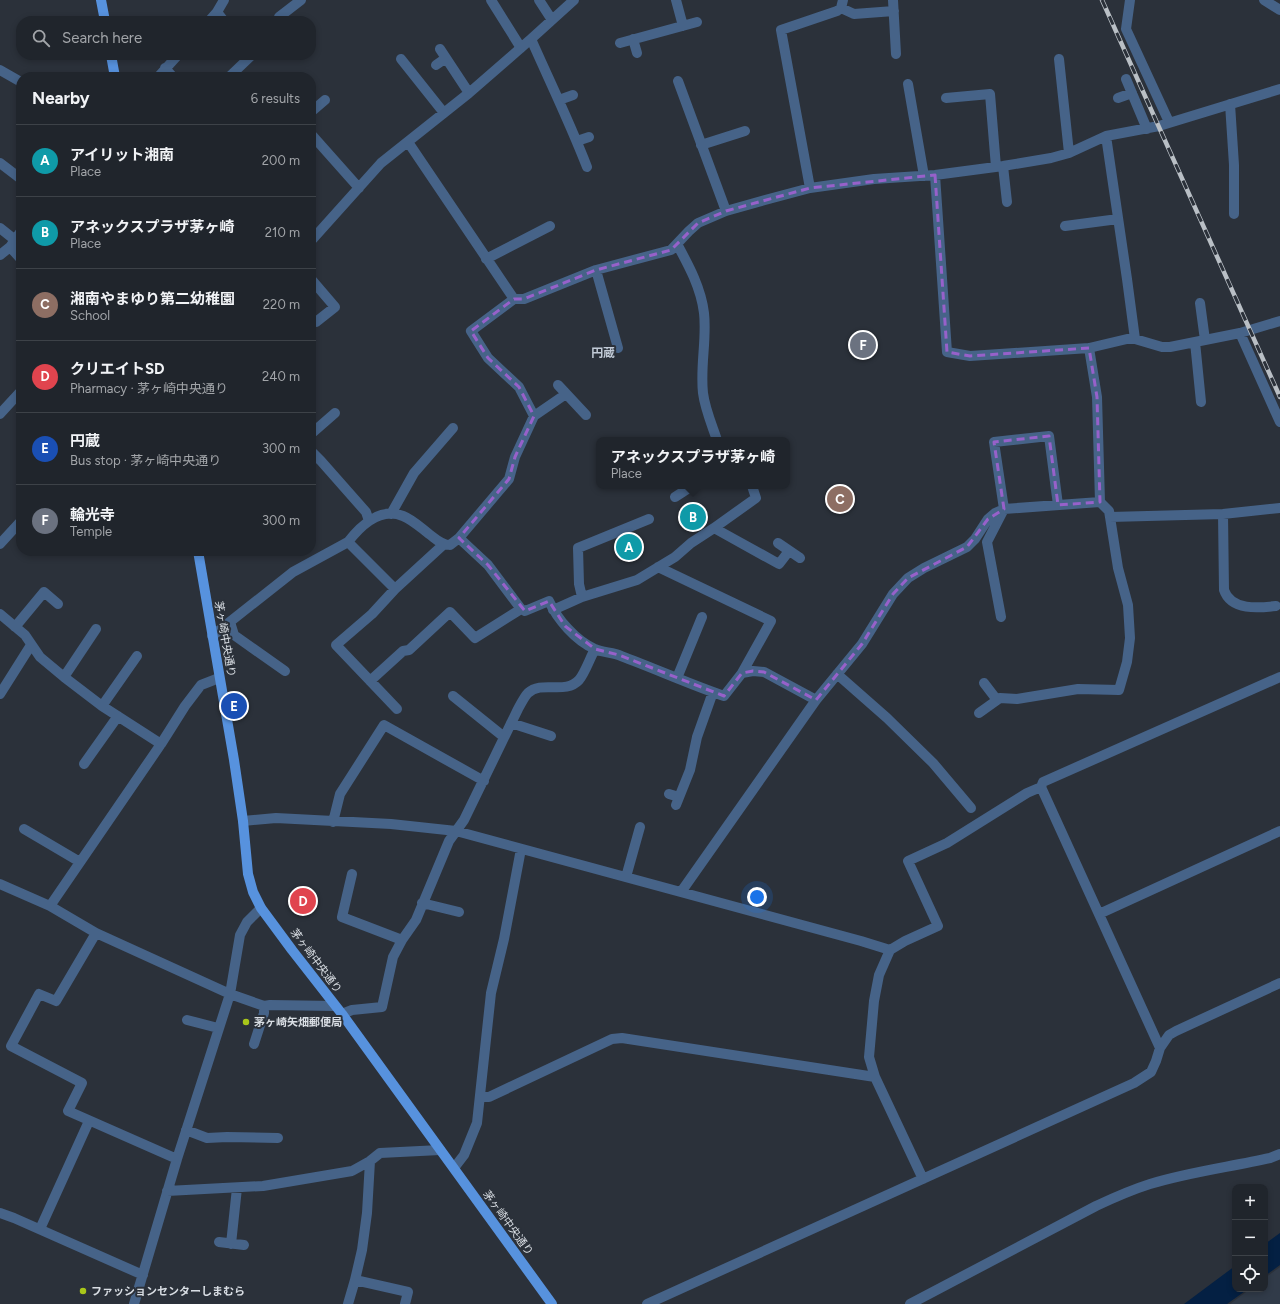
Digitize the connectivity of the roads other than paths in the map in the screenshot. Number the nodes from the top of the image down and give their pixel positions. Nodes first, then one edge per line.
1 (101, 0) edge
2 (224, 0) edge
3 (301, 0) edge
4 (490, 0) edge
5 (539, 0) edge
6 (574, 0) edge
7 (676, 0) edge
8 (893, 0) edge
9 (1130, 0) edge
10 (1264, 0) edge
11 (842, 4) edge
12 (1280, 10) edge
13 (894, 11) junction
14 (217, 12) junction
15 (104, 16) edge
16 (213, 16) edge
17 (220, 16) edge
18 (281, 16) edge
19 (552, 20) junction
20 (697, 22) dead end
21 (683, 26) junction
22 (531, 39) junction
23 (633, 39) junction
24 (620, 43) dead end
25 (521, 48) junction
26 (440, 49) dead end
27 (637, 53) dead end
28 (896, 54) dead end
29 (446, 58) junction
30 (401, 59) dead end
31 (1059, 59) dead end
32 (112, 60) edge
33 (173, 60) edge
34 (247, 60) edge
35 (436, 65) dead end
36 (165, 68) junction
37 (0, 70) edge
38 (114, 72) edge
39 (162, 72) edge
40 (169, 72) edge
41 (234, 72) edge
42 (16, 79) edge
43 (1126, 79) dead end
44 (678, 81) dead end
45 (908, 84) dead end
46 (1280, 88) edge
47 (1132, 92) junction
48 (469, 93) junction
49 (573, 95) dead end
50 (946, 98) dead end
51 (1118, 98) dead end
52 (325, 100) dead end
53 (559, 100) junction
54 (1230, 104) junction
55 (316, 108) edge
56 (444, 113) junction
57 (1168, 122) junction
58 (1147, 129) junction
59 (745, 131) dead end
60 (1106, 136) junction
61 (589, 138) dead end
62 (316, 140) edge
63 (577, 141) junction
64 (408, 142) junction
65 (701, 145) junction
66 (1069, 153) junction
67 (0, 164) edge
68 (587, 166) dead end
69 (1000, 167) junction
70 (16, 175) edge
71 (935, 175) junction
72 (924, 176) junction
73 (359, 188) junction
74 (810, 188) junction
75 (1006, 202) dead end
76 (726, 211) junction
77 (1234, 214) dead end
78 (1118, 219) junction
79 (550, 226) dead end
80 (1065, 226) dead end
81 (0, 228) edge
82 (316, 235) edge
83 (16, 238) edge
84 (12, 243) junction
85 (677, 244) junction
86 (16, 250) edge
87 (0, 255) edge
88 (486, 259) junction
89 (596, 270) junction
90 (316, 285) edge
91 (514, 299) junction
92 (1200, 303) dead end
93 (1280, 321) edge
94 (316, 322) dead end
95 (1240, 333) junction
96 (1135, 339) junction
97 (1205, 340) junction
98 (1194, 342) junction
99 (618, 348) dead end
100 (1088, 348) junction
101 (558, 385) dead end
102 (566, 394) junction
103 (16, 396) edge
104 (1201, 402) dead end
105 (335, 413) dead end
106 (0, 414) edge
107 (534, 416) junction
108 (586, 416) dead end
109 (1280, 422) edge
110 (453, 428) dead end
111 (316, 430) edge
112 (716, 437) edge
113 (316, 456) edge
114 (687, 489) edge
115 (753, 489) edge
116 (675, 497) dead end
117 (1100, 502) junction
118 (1058, 505) junction
119 (1280, 508) edge
120 (1004, 509) junction
121 (391, 514) junction
122 (1223, 514) junction
123 (1110, 517) junction
124 (649, 519) dead end
125 (369, 521) junction
126 (16, 526) edge
127 (714, 528) junction
128 (458, 538) junction
129 (348, 542) junction
130 (778, 543) dead end
131 (0, 544) edge
132 (443, 545) junction
133 (789, 551) junction
134 (199, 556) edge
135 (800, 558) dead end
136 (658, 567) junction
137 (395, 589) junction
138 (582, 597) junction
139 (58, 604) dead end
140 (1276, 606) dead end
141 (521, 608) junction
142 (553, 610) junction
143 (0, 614) edge
144 (702, 617) dead end
145 (1001, 617) dead end
146 (230, 622) junction
147 (15, 626) junction
148 (96, 629) dead end
149 (212, 636) junction
150 (31, 645) junction
151 (595, 649) junction
152 (137, 656) dead end
153 (285, 671) dead end
154 (742, 673) junction
155 (837, 674) junction
156 (64, 677) junction
157 (1280, 677) edge
158 (219, 678) junction
159 (678, 678) junction
160 (370, 681) junction
161 (984, 683) dead end
162 (713, 692) junction
163 (0, 694) edge
164 (453, 696) dead end
165 (816, 700) junction
166 (997, 700) junction
167 (102, 706) junction
168 (397, 709) dead end
169 (979, 713) dead end
170 (118, 716) junction
171 (511, 723) junction
172 (551, 736) dead end
173 (504, 737) junction
174 (161, 744) junction
175 (84, 764) dead end
176 (484, 781) junction
177 (1041, 787) junction
178 (675, 799) dead end
179 (971, 808) dead end
180 (243, 821) junction
181 (333, 822) junction
182 (640, 827) dead end
183 (24, 829) dead end
184 (456, 830) junction
185 (1280, 830) edge
186 (521, 849) junction
187 (80, 862) junction
188 (352, 874) dead end
189 (626, 877) junction
190 (0, 884) edge
191 (681, 892) junction
192 (422, 903) junction
193 (50, 906) junction
194 (261, 908) junction
195 (459, 912) dead end
196 (1099, 914) junction
197 (96, 933) junction
198 (402, 940) junction
199 (890, 950) junction
200 (1280, 983) edge
201 (230, 994) junction
202 (264, 1006) junction
203 (338, 1010) junction
204 (187, 1020) dead end
205 (218, 1028) junction
206 (254, 1044) dead end
207 (1160, 1048) junction
208 (875, 1077) junction
209 (480, 1096) junction
210 (89, 1121) junction
211 (186, 1130) junction
212 (278, 1138) dead end
213 (440, 1150) junction
214 (1280, 1154) edge
215 (177, 1159) junction
216 (370, 1161) junction
217 (454, 1168) junction
218 (923, 1179) junction
219 (237, 1188) junction
220 (167, 1191) junction
221 (0, 1213) edge
222 (40, 1229) junction
223 (218, 1242) dead end
224 (231, 1244) junction
225 (244, 1245) dead end
226 (143, 1275) junction
227 (355, 1280) junction
228 (134, 1304) edge
229 (348, 1304) edge
230 (405, 1304) edge
231 (552, 1304) edge
232 (646, 1304) edge
233 (910, 1304) edge

1 - 15 main road
2 - 14 street
3 - 18 street
4 - 25 street
5 - 19 street
6 - 19 street
7 - 21 street
8 - 13 street
9 - 57 street
10 - 12 street
11 - 13 street
11 - 74 street
13 - 28 street
14 - 16 street
14 - 17 street
19 - 22 street
20 - 21 street
21 - 23 street
22 - 25 street
22 - 53 street
23 - 24 street
23 - 27 street
25 - 48 street
26 - 29 street
29 - 35 street
29 - 48 street
30 - 56 street
31 - 66 street
32 - 38 main road
33 - 36 street
34 - 41 street
36 - 39 street
36 - 40 street
37 - 42 street
43 - 47 street
44 - 65 street
45 - 72 street
46 - 54 street
47 - 51 street
47 - 58 street
48 - 56 street
49 - 53 street
50 - 69 street
52 - 55 street
53 - 63 street
54 - 57 street
54 - 77 street
56 - 64 street
57 - 58 street
58 - 60 street
59 - 65 street
60 - 66 street
60 - 78 street
61 - 63 street
62 - 73 street
63 - 68 street
64 - 73 street
64 - 88 street
65 - 76 street
66 - 69 street
67 - 70 street
69 - 71 street
69 - 75 street
71 - 72 street
71 - 100 street
72 - 74 street
73 - 82 street
74 - 76 street
76 - 85 street
78 - 80 street
78 - 96 street
79 - 88 street
81 - 84 street
83 - 84 street
84 - 86 street
84 - 87 street
85 - 89 street
85 - 112 street
88 - 91 street
89 - 91 street
89 - 99 street
90 - 94 street
91 - 107 street
92 - 97 street
93 - 95 street
95 - 97 street
95 - 109 street
96 - 98 street
96 - 100 street
97 - 98 street
98 - 104 street
100 - 117 street
101 - 102 street
102 - 107 street
102 - 108 street
103 - 106 street
105 - 111 street
107 - 128 street
110 - 121 street
113 - 125 street
114 - 116 street
115 - 127 street
117 - 118 street
117 - 123 street
118 - 120 street
118 - 120 street
119 - 122 street
120 - 145 street
120 - 155 street
121 - 125 street
121 - 132 street
122 - 123 street
122 - 140 street
123 - 166 street
124 - 138 street
125 - 129 street
126 - 131 street
127 - 133 street
127 - 136 street
128 - 132 street
128 - 141 street
129 - 137 street
129 - 146 street
130 - 133 street
132 - 137 street
133 - 135 street
134 - 149 main road, 茅ヶ崎中央通り
136 - 138 street
136 - 154 street
137 - 160 street
138 - 142 street
139 - 147 street
141 - 142 street
141 - 160 street
142 - 151 street
143 - 147 street
144 - 159 street
146 - 149 street
146 - 153 street
147 - 150 street
148 - 156 street
149 - 158 main road, 茅ヶ崎中央通り
150 - 156 street
150 - 163 street
151 - 159 street
151 - 171 street
152 - 167 street
154 - 162 street
154 - 165 street
155 - 165 street
155 - 179 street
156 - 167 street
157 - 177 street
158 - 174 street
158 - 180 main road, 茅ヶ崎中央通り
159 - 162 street
160 - 168 street
161 - 166 street
162 - 178 street
164 - 173 street
165 - 191 street
166 - 169 street
167 - 170 street
170 - 174 street
170 - 175 street
171 - 172 street
171 - 173 street
173 - 176 street
174 - 187 street
176 - 181 street
176 - 184 street
177 - 196 street
177 - 199 street
180 - 181 street
180 - 194 main road, 茅ヶ崎中央通り
181 - 184 street
182 - 189 street
183 - 187 street
184 - 186 street
184 - 192 street
185 - 196 street
186 - 189 street
186 - 209 street
187 - 193 street
188 - 198 street
189 - 191 street
190 - 193 street
191 - 199 street
192 - 195 street
192 - 198 street
193 - 197 street
194 - 201 street
194 - 203 main road, 茅ヶ崎中央通り
196 - 207 street
197 - 201 street
197 - 210 street
198 - 203 street
199 - 208 street
200 - 207 street
201 - 202 street
201 - 205 street
202 - 203 street
202 - 206 street
203 - 213 main road, 茅ヶ崎中央通り
204 - 205 street
205 - 211 street
207 - 218 street
208 - 209 street
208 - 218 street
209 - 217 street
210 - 215 street
210 - 222 street
211 - 212 street
211 - 215 street
213 - 216 street
213 - 217 main road, 茅ヶ崎中央通り
214 - 233 street
215 - 220 street
216 - 219 street
216 - 227 street
217 - 231 main road, 茅ヶ崎中央通り
218 - 232 street
219 - 220 street
219 - 224 street
220 - 226 street
221 - 222 street
222 - 226 street
223 - 224 street
224 - 225 street
226 - 228 street
227 - 229 street
227 - 230 street

